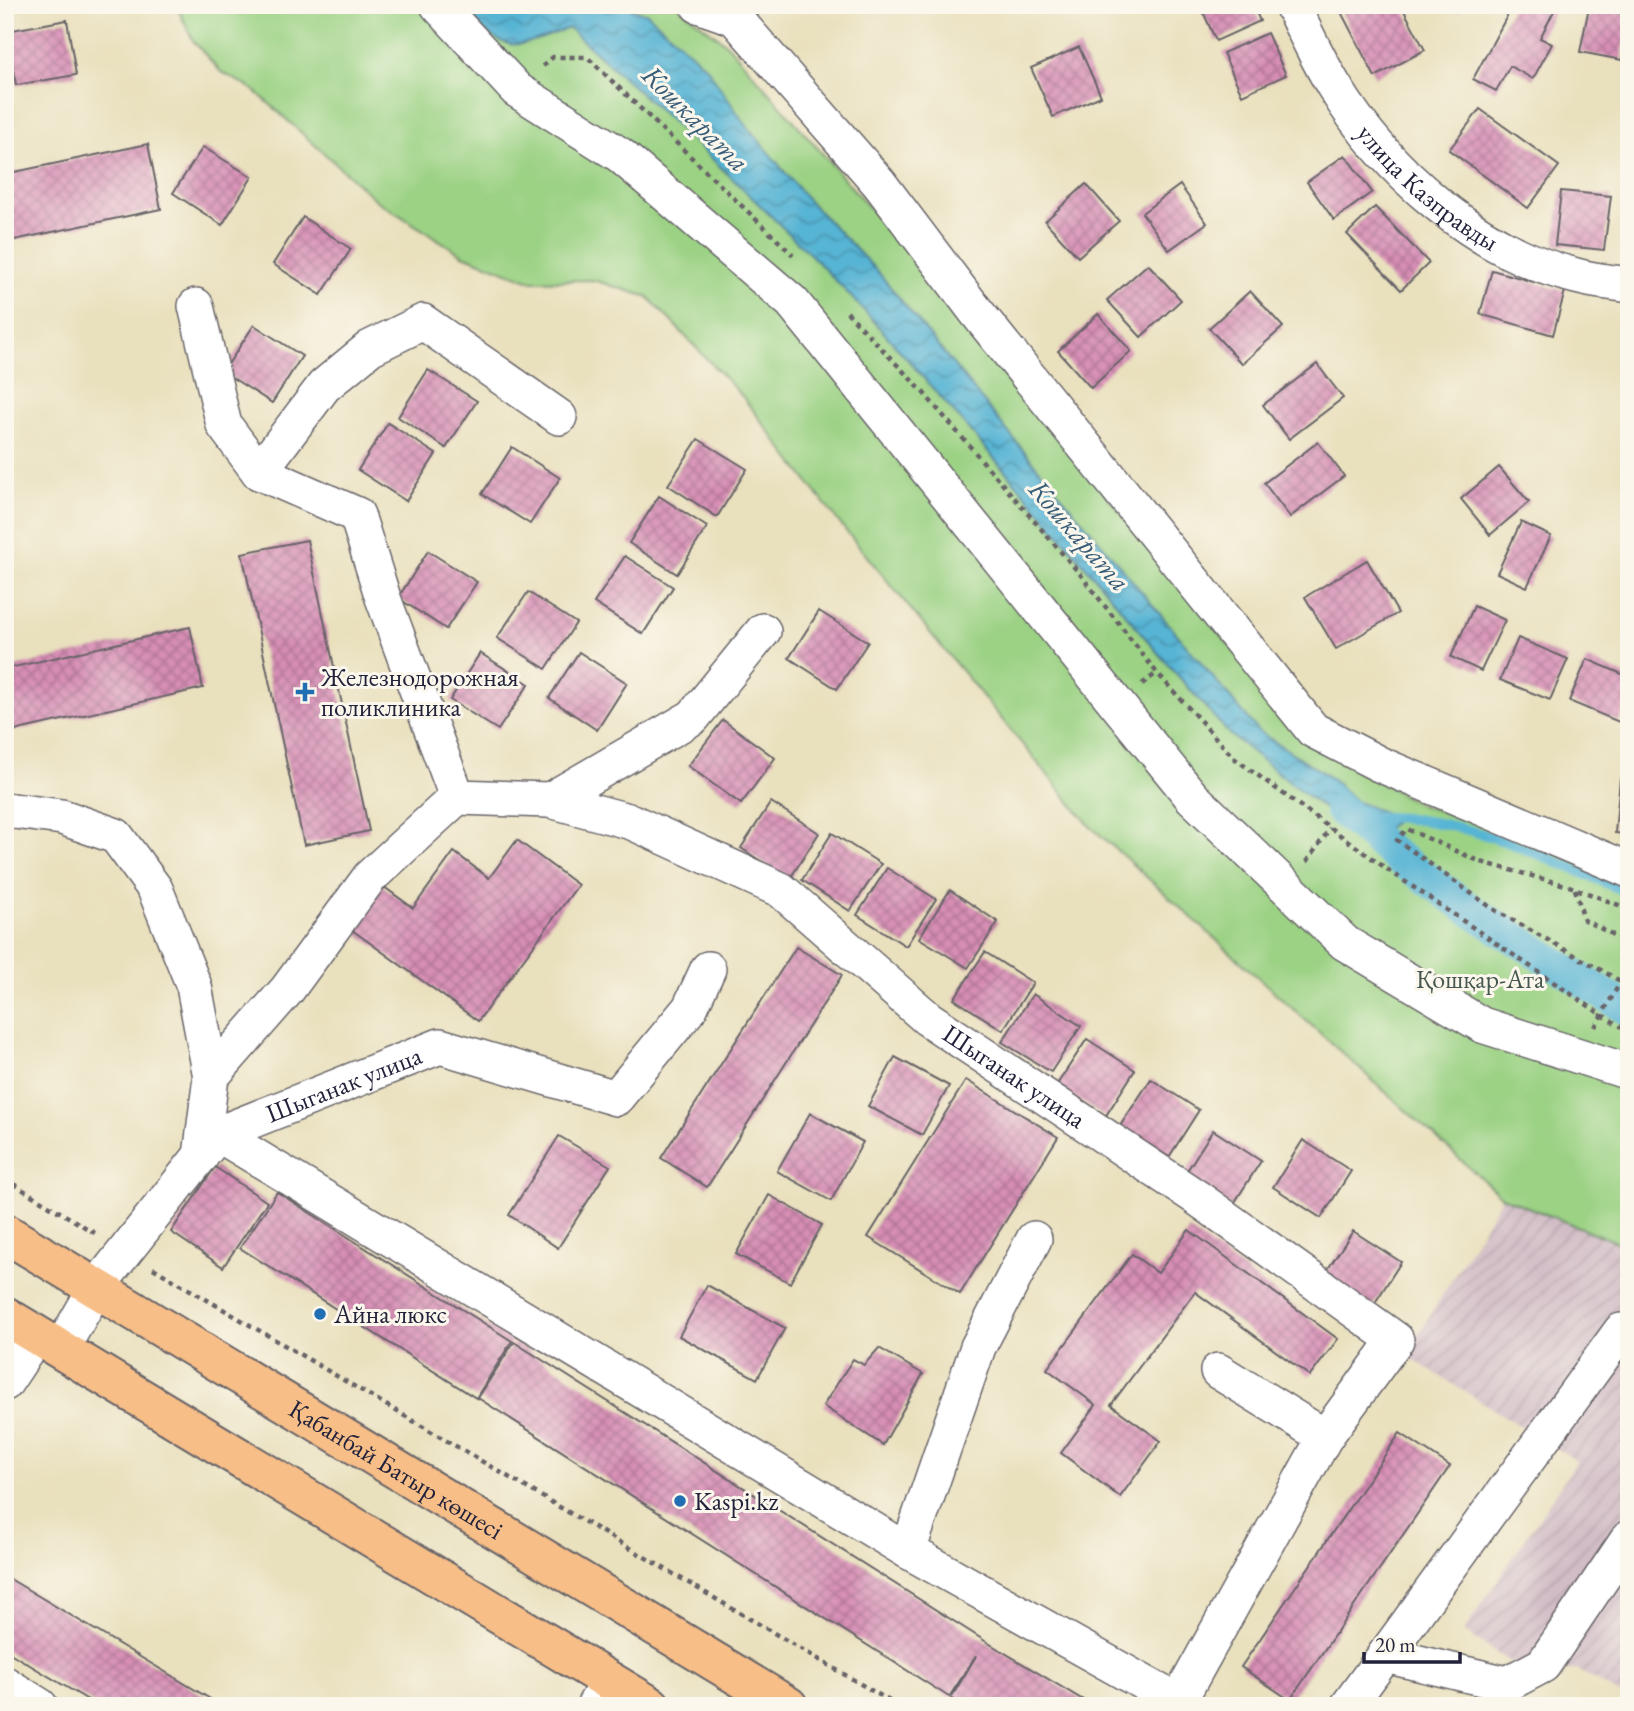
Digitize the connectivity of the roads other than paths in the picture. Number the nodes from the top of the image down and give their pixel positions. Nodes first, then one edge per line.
1 (438, 5) edge
2 (698, 5) edge
3 (1292, 5) edge
4 (1629, 285) edge
5 (196, 306) dead end
6 (559, 417) dead end
7 (259, 472) junction
8 (762, 631) dead end
9 (457, 797) junction
10 (550, 800) junction
11 (5, 810) edge
12 (1629, 870) edge
13 (708, 969) dead end
14 (1629, 1072) edge
15 (211, 1077) junction
16 (209, 1145) junction
17 (5, 1233) edge
18 (1034, 1238) dead end
19 (96, 1288) junction
20 (1621, 1331) dead end
21 (34, 1334) edge
22 (1218, 1371) dead end
23 (5, 1383) edge
24 (1325, 1437) junction
25 (1629, 1538) edge
26 (908, 1551) junction
27 (1385, 1655) junction
28 (5, 1684) edge
29 (602, 1693) edge
30 (1181, 1704) edge
31 (40, 1706) edge
32 (651, 1706) edge
33 (788, 1706) edge
34 (1348, 1706) edge

1 - 14 street
2 - 12 street
3 - 4 street, улица Казправды
5 - 7 street
6 - 7 street
7 - 9 street
8 - 10 street
9 - 10 street, Шыганак улица
9 - 15 street
10 - 24 street, Шыганак улица
11 - 15 street
13 - 16 street, Шыганак улица
15 - 16 street
16 - 19 street, Шыганак улица
16 - 26 street
17 - 19 main road, Қабанбай Батыр көшесі
18 - 26 street
19 - 21 street, Шыганак улица
19 - 33 main road, Қабанбай Батыр көшесі
20 - 27 street
21 - 23 street, Шыганак улица
21 - 29 main road
22 - 24 street
24 - 30 street
25 - 27 street
26 - 30 street
27 - 34 street
28 - 31 street
29 - 32 main road

